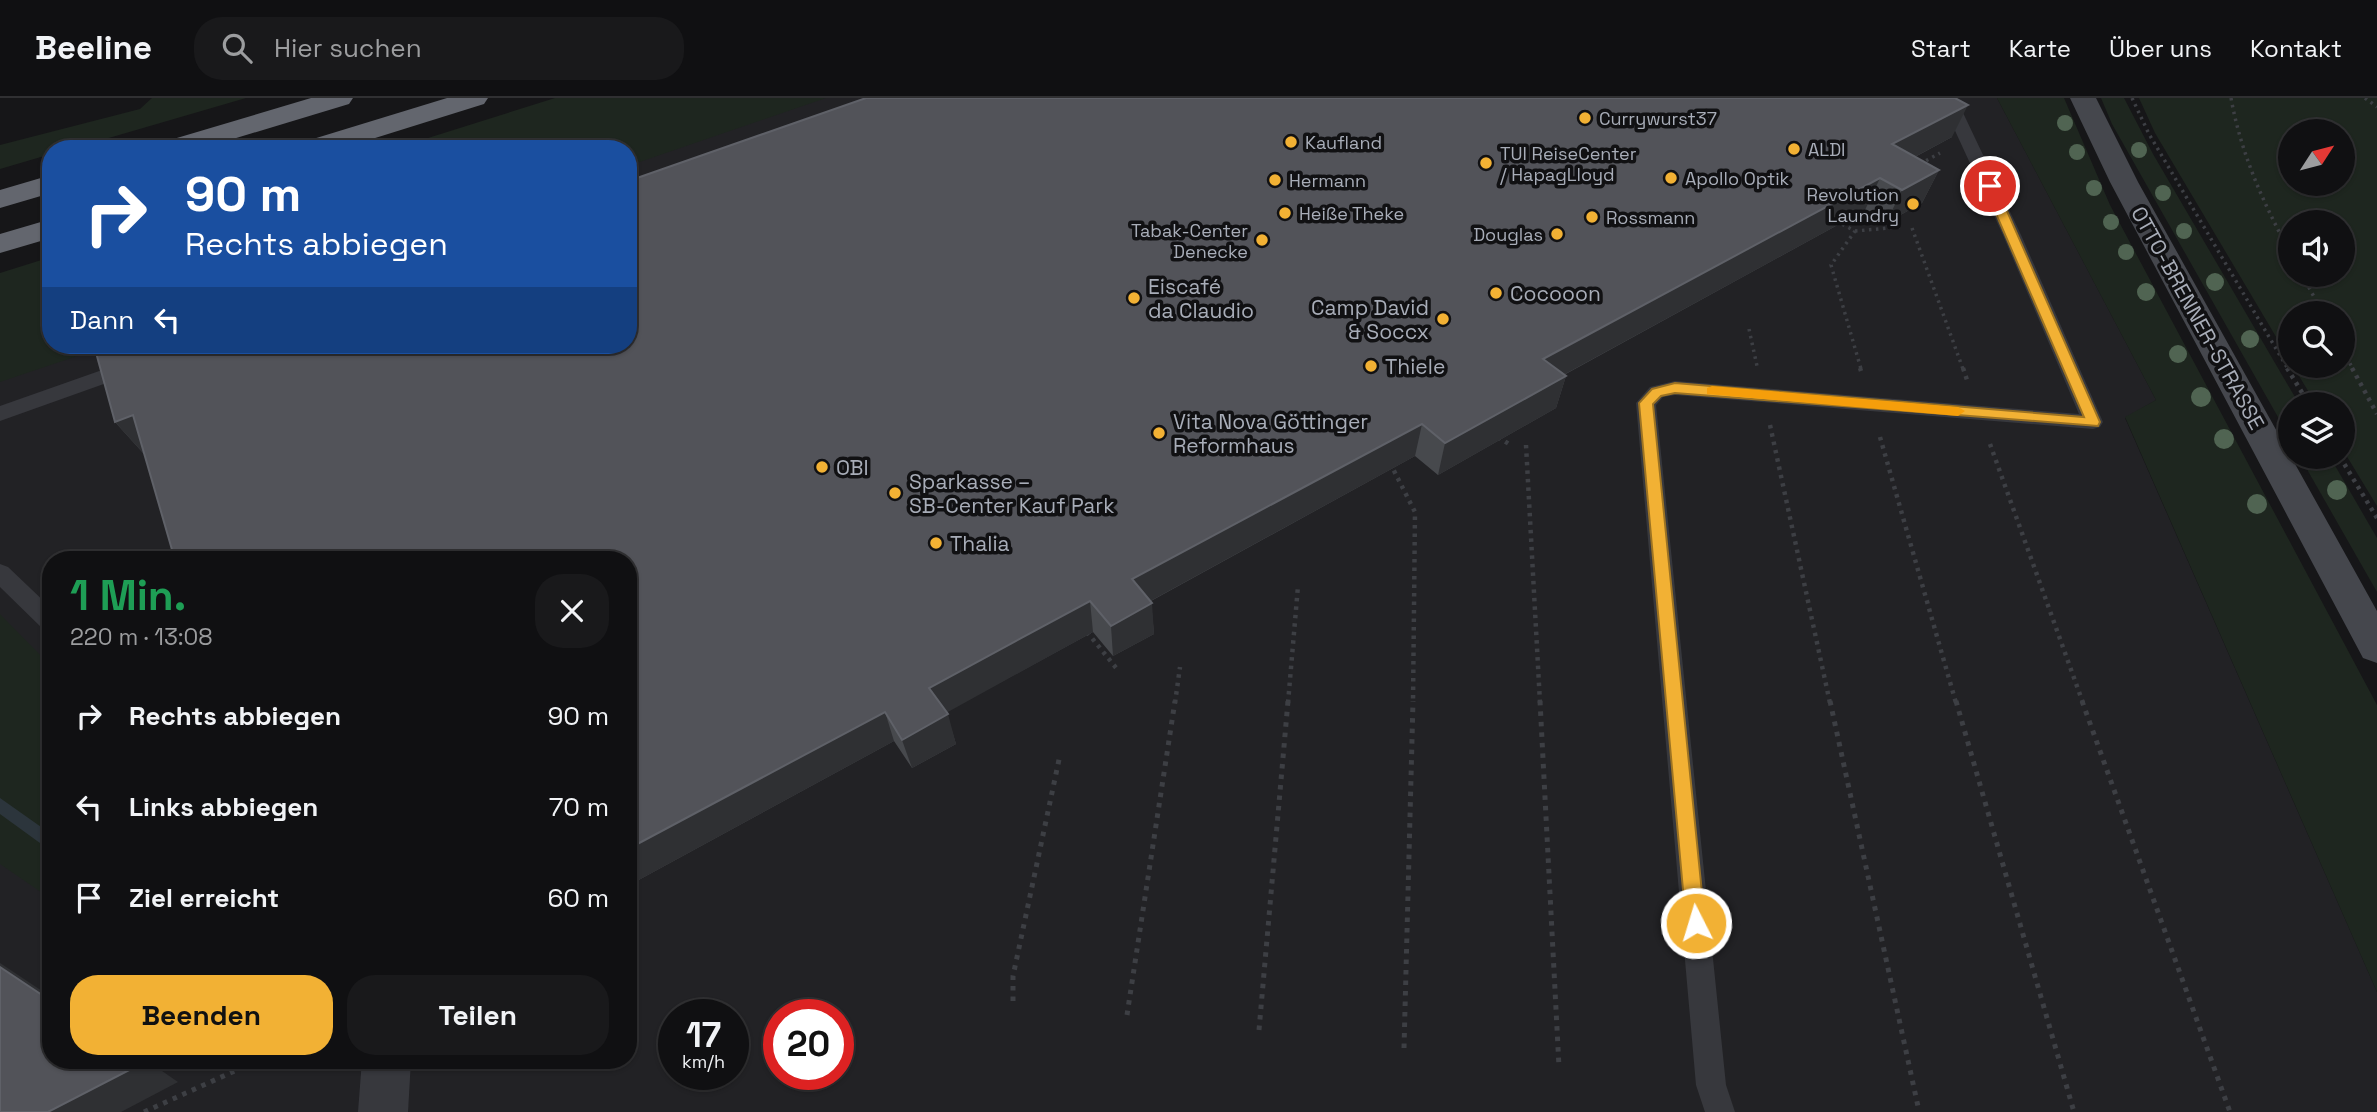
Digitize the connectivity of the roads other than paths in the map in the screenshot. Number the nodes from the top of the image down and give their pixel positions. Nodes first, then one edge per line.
1 (340, 98) edge
2 (475, 98) edge
3 (1948, 98) edge
4 (2083, 98) edge
5 (200, 140) edge
6 (339, 140) edge
7 (42, 187) edge
8 (0, 199) edge
9 (42, 232) edge
10 (0, 244) edge
11 (167, 354) edge
12 (0, 414) edge
13 (0, 573) edge
14 (42, 614) edge
15 (2377, 648) edge
16 (386, 1069) edge
17 (383, 1112) edge
18 (1720, 1112) edge

1 - 5 highway
2 - 6 highway
3 - 18 lane
4 - 15 main road, OTTO-BRENNER-STRASSE
7 - 8 highway
9 - 10 highway
11 - 12 lane
13 - 14 lane
16 - 17 street

